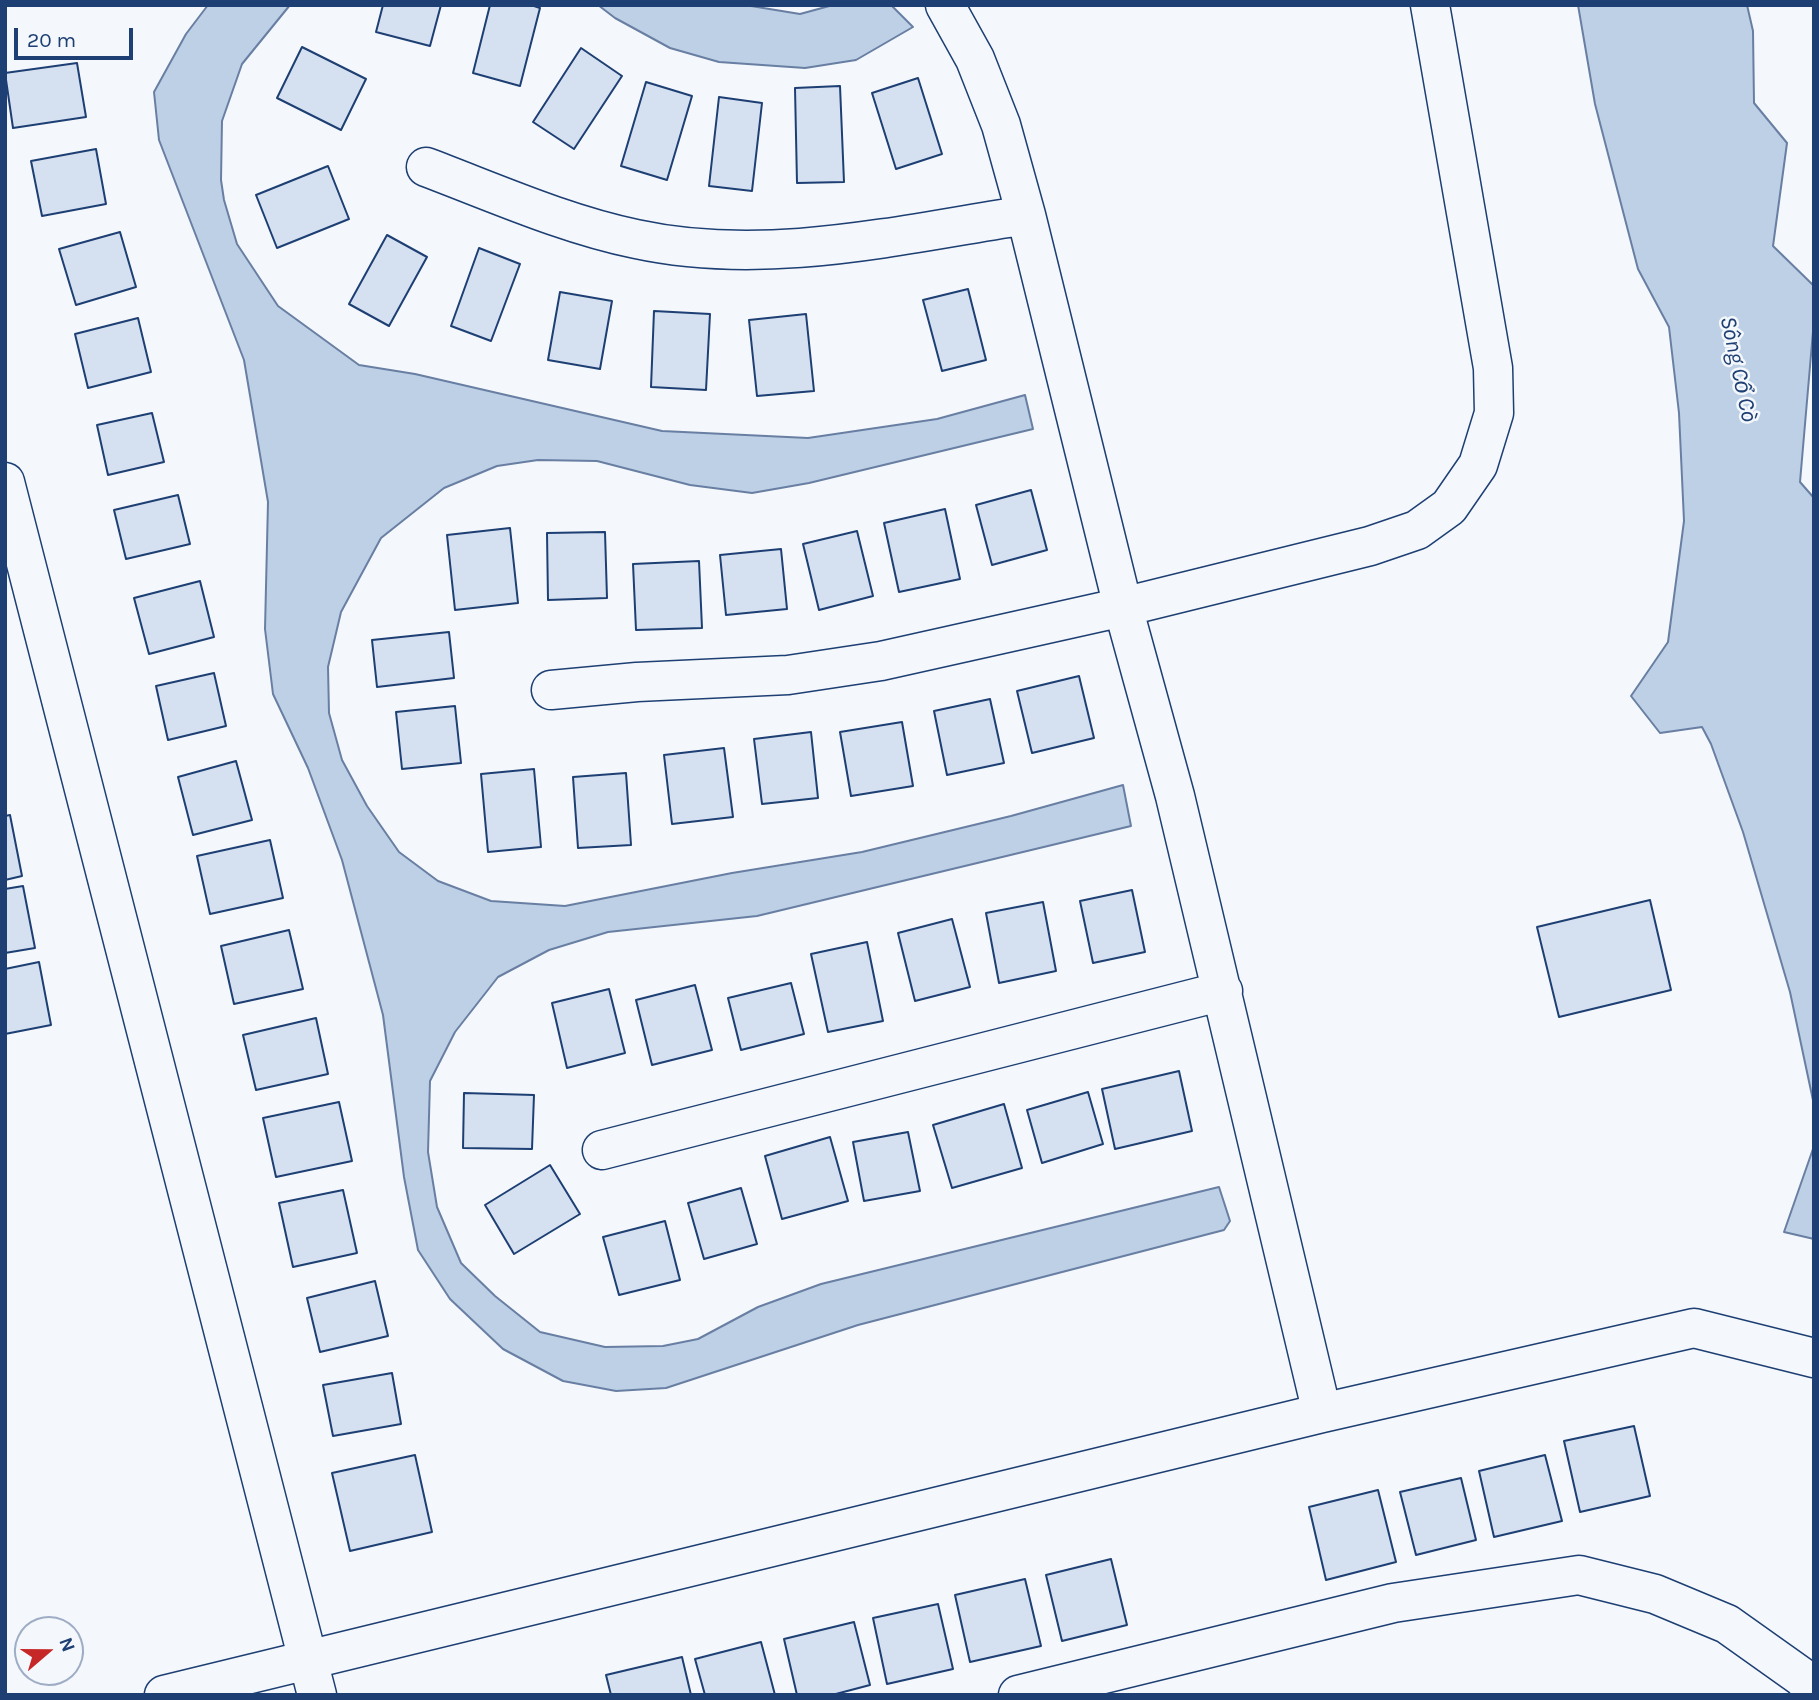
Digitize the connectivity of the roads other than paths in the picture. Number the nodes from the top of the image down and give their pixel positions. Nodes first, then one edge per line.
1 (945, 5) edge
2 (1430, 5) edge
3 (426, 167) dead end
4 (1026, 215) junction
5 (5, 482) edge
6 (1123, 607) junction
7 (551, 690) dead end
8 (1223, 992) junction
9 (602, 1150) dead end
10 (1814, 1358) edge
11 (1322, 1413) junction
12 (313, 1677) edge
13 (1814, 1692) edge
14 (164, 1695) edge
15 (1018, 1695) edge

1 - 4 street
2 - 6 street
3 - 4 street
4 - 6 street
5 - 12 street
6 - 7 street
6 - 8 street
8 - 9 street
8 - 11 street
10 - 11 street
11 - 12 street
12 - 14 street
13 - 15 street

